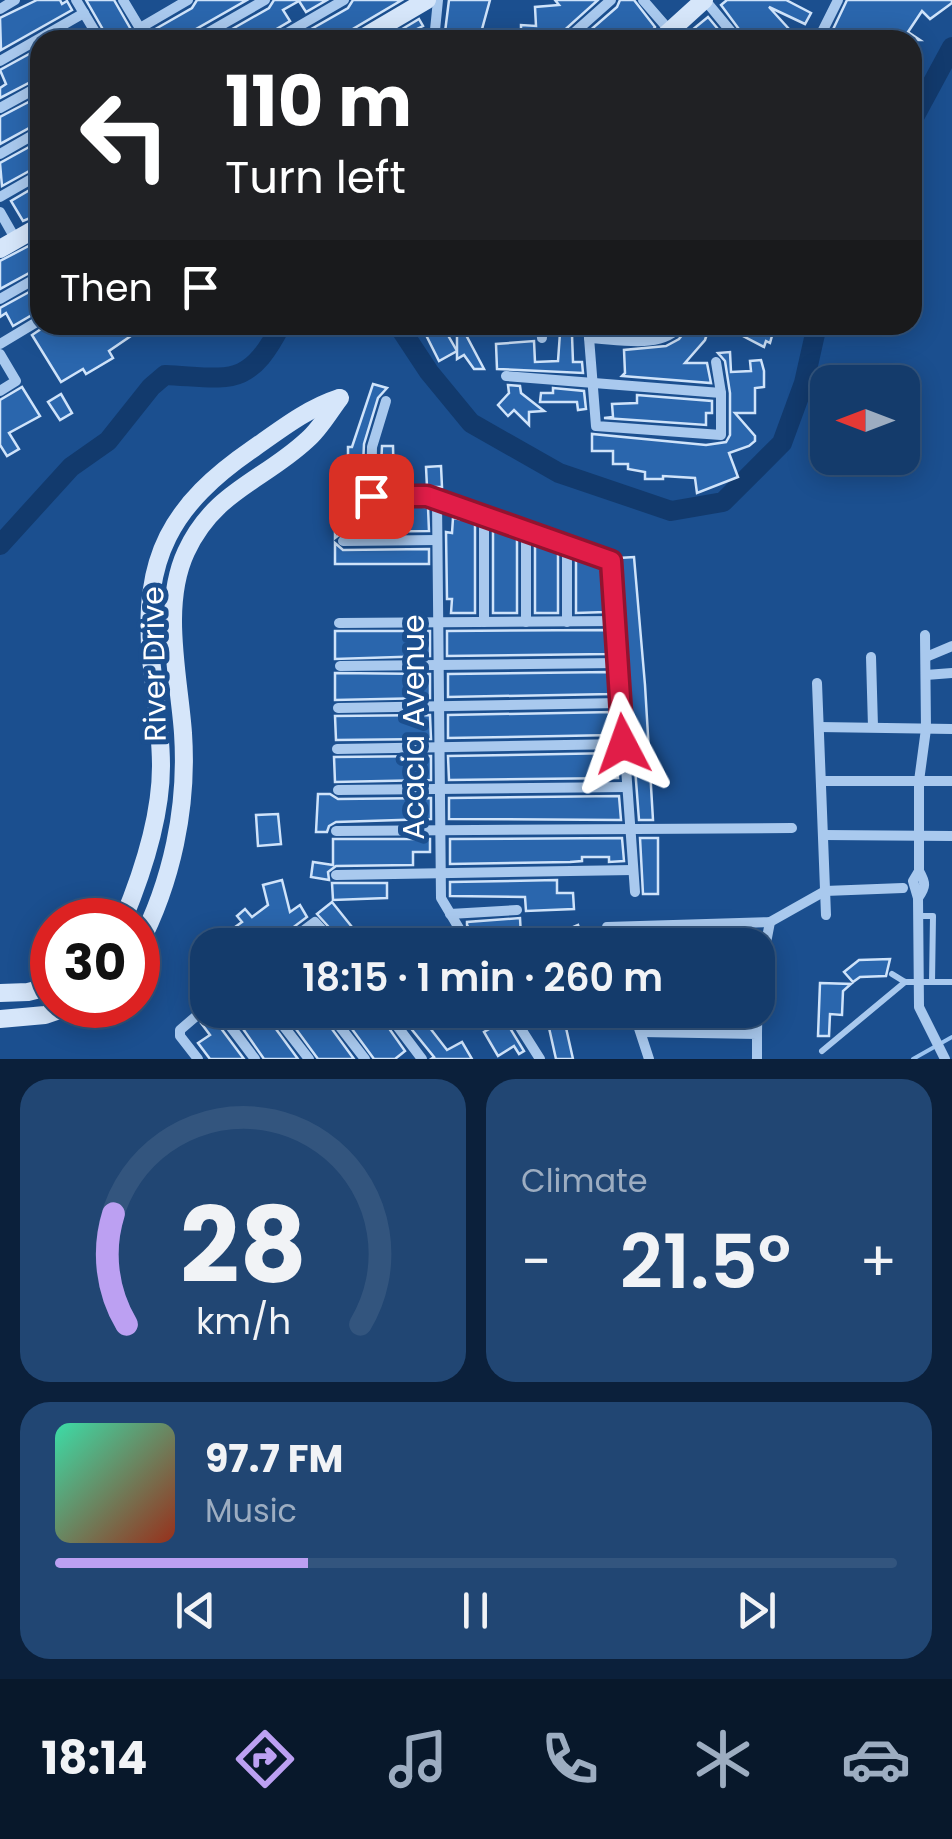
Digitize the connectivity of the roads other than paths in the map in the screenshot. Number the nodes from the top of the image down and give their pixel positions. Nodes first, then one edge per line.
1 (15, 0) edge
2 (76, 0) edge
3 (123, 0) edge
4 (188, 0) edge
5 (265, 0) edge
6 (344, 0) edge
7 (427, 0) edge
8 (438, 0) edge
9 (611, 0) edge
10 (643, 0) edge
11 (704, 0) edge
12 (838, 0) edge
13 (0, 9) edge
14 (84, 14) junction
15 (140, 28) joint
16 (55, 30) edge
17 (94, 30) edge
18 (213, 30) edge
19 (292, 30) edge
20 (376, 30) edge
21 (435, 30) edge
22 (577, 30) edge
23 (662, 30) edge
24 (671, 30) edge
25 (730, 30) edge
26 (823, 30) edge
27 (30, 44) edge
28 (0, 61) edge
29 (30, 92) edge
30 (0, 108) edge
31 (30, 137) edge
32 (0, 154) edge
33 (30, 180) edge
34 (0, 197) edge
35 (0, 212) edge
36 (30, 232) edge
37 (8, 245) edge
38 (30, 282) edge
39 (0, 299) edge
40 (30, 326) edge
41 (542, 335) edge
42 (589, 335) edge
43 (619, 335) edge
44 (673, 335) edge
45 (542, 338) dead end
46 (0, 344) edge
47 (0, 354) edge
48 (716, 362) dead end
49 (506, 376) dead end
50 (592, 383) junction
51 (0, 391) edge
52 (721, 393) junction
53 (386, 401) dead end
54 (342, 495) dead end
55 (371, 496) junction
56 (438, 501) junction
57 (484, 517) junction
58 (526, 532) junction
59 (438, 540) junction
60 (343, 541) dead end
61 (568, 547) junction
62 (616, 621) junction
63 (484, 622) junction
64 (526, 622) junction
65 (567, 622) junction
66 (339, 623) dead end
67 (438, 623) junction
68 (925, 635) dead end
69 (952, 646) edge
70 (871, 657) dead end
71 (926, 657) junction
72 (618, 663) junction
73 (340, 666) dead end
74 (438, 666) junction
75 (952, 673) edge
76 (926, 675) junction
77 (818, 682) dead end
78 (620, 703) junction
79 (438, 706) junction
80 (338, 708) dead end
81 (819, 727) junction
82 (873, 727) junction
83 (926, 729) junction
84 (952, 729) edge
85 (623, 744) junction
86 (438, 748) junction
87 (337, 749) dead end
88 (919, 781) junction
89 (952, 781) edge
90 (821, 782) junction
91 (626, 787) junction
92 (438, 789) junction
93 (338, 790) dead end
94 (792, 828) dead end
95 (438, 830) junction
96 (630, 830) junction
97 (336, 832) dead end
98 (823, 835) junction
99 (919, 836) junction
100 (952, 836) edge
101 (633, 870) junction
102 (440, 874) junction
103 (336, 876) dead end
104 (903, 888) dead end
105 (826, 891) junction
106 (635, 892) dead end
107 (131, 898) edge
108 (159, 898) edge
109 (517, 910) dead end
110 (450, 914) junction
111 (826, 915) dead end
112 (918, 916) junction
113 (770, 922) junction
114 (459, 928) edge
115 (608, 928) edge
116 (769, 928) edge
117 (892, 974) dead end
118 (918, 981) junction
119 (905, 982) junction
120 (932, 982) junction
121 (952, 982) edge
122 (30, 992) edge
123 (0, 993) edge
124 (30, 1017) edge
125 (0, 1019) edge
126 (190, 1020) edge
127 (232, 1028) edge
128 (285, 1028) edge
129 (341, 1028) edge
130 (396, 1028) edge
131 (520, 1028) edge
132 (640, 1028) edge
133 (757, 1028) edge
134 (641, 1032) junction
135 (757, 1034) junction
136 (822, 1052) dead end
137 (415, 1057) edge
138 (944, 1057) edge
139 (198, 1059) edge
140 (255, 1059) edge
141 (309, 1059) edge
142 (365, 1059) edge
143 (540, 1059) edge
144 (650, 1059) edge
145 (757, 1059) edge

1 - 13 street
2 - 14 street
3 - 15 street
4 - 15 street
5 - 18 street
6 - 19 street
7 - 20 street
8 - 21 street
9 - 22 street
10 - 23 street
11 - 24 street
11 - 25 street
12 - 26 street
14 - 16 street
14 - 17 street
27 - 28 street
29 - 30 street
31 - 32 street
33 - 34 street
35 - 37 street
36 - 37 street
38 - 39 street
40 - 46 street
41 - 45 street
42 - 50 street
43 - 44 street
47 - 51 street
48 - 52 street
49 - 50 street
50 - 52 street
50 - 52 street
53 - 55 street
54 - 55 street
55 - 56 street
56 - 57 street
56 - 59 street, Acacia Avenue
57 - 58 street
57 - 63 street
58 - 61 street
58 - 64 street
59 - 60 street
59 - 67 street, Acacia Avenue
61 - 62 street
61 - 65 street
62 - 65 street
62 - 72 street
63 - 64 street
63 - 67 street
64 - 65 street
66 - 67 street
67 - 74 street, Acacia Avenue
68 - 71 street
69 - 71 street
70 - 82 street
71 - 76 street
72 - 74 street
72 - 78 street
73 - 74 street
74 - 79 street, Acacia Avenue
75 - 76 street
76 - 83 street
77 - 81 street
78 - 79 street
78 - 85 street
79 - 80 street
79 - 86 street, Acacia Avenue
81 - 82 street
81 - 90 street
82 - 83 street
83 - 84 street
83 - 88 street
85 - 86 street
85 - 91 street
86 - 87 street
86 - 92 street, Acacia Avenue
88 - 89 street
88 - 90 street
88 - 99 street
90 - 98 street
91 - 92 street
91 - 96 street
92 - 93 street
92 - 95 street, Acacia Avenue
94 - 96 street
95 - 96 street
95 - 97 street
95 - 102 street, Acacia Avenue
96 - 101 street
98 - 99 street
98 - 105 street
99 - 100 street
99 - 112 street
101 - 102 street
101 - 106 street
102 - 103 street
102 - 110 street, Acacia Avenue
104 - 105 street
105 - 111 street
105 - 113 street
107 - 108 street, River Drive
109 - 110 street
110 - 114 street, Acacia Avenue
112 - 118 street
112 - 120 lane
113 - 115 street
113 - 116 street
117 - 119 lane
118 - 119 lane
118 - 120 lane
118 - 138 street
119 - 136 lane
120 - 121 lane
122 - 123 street
124 - 125 street
126 - 139 street
127 - 140 street
128 - 141 street
129 - 142 street
130 - 137 street
131 - 143 street
132 - 134 street
133 - 135 street
134 - 135 street
134 - 144 street
135 - 145 street

